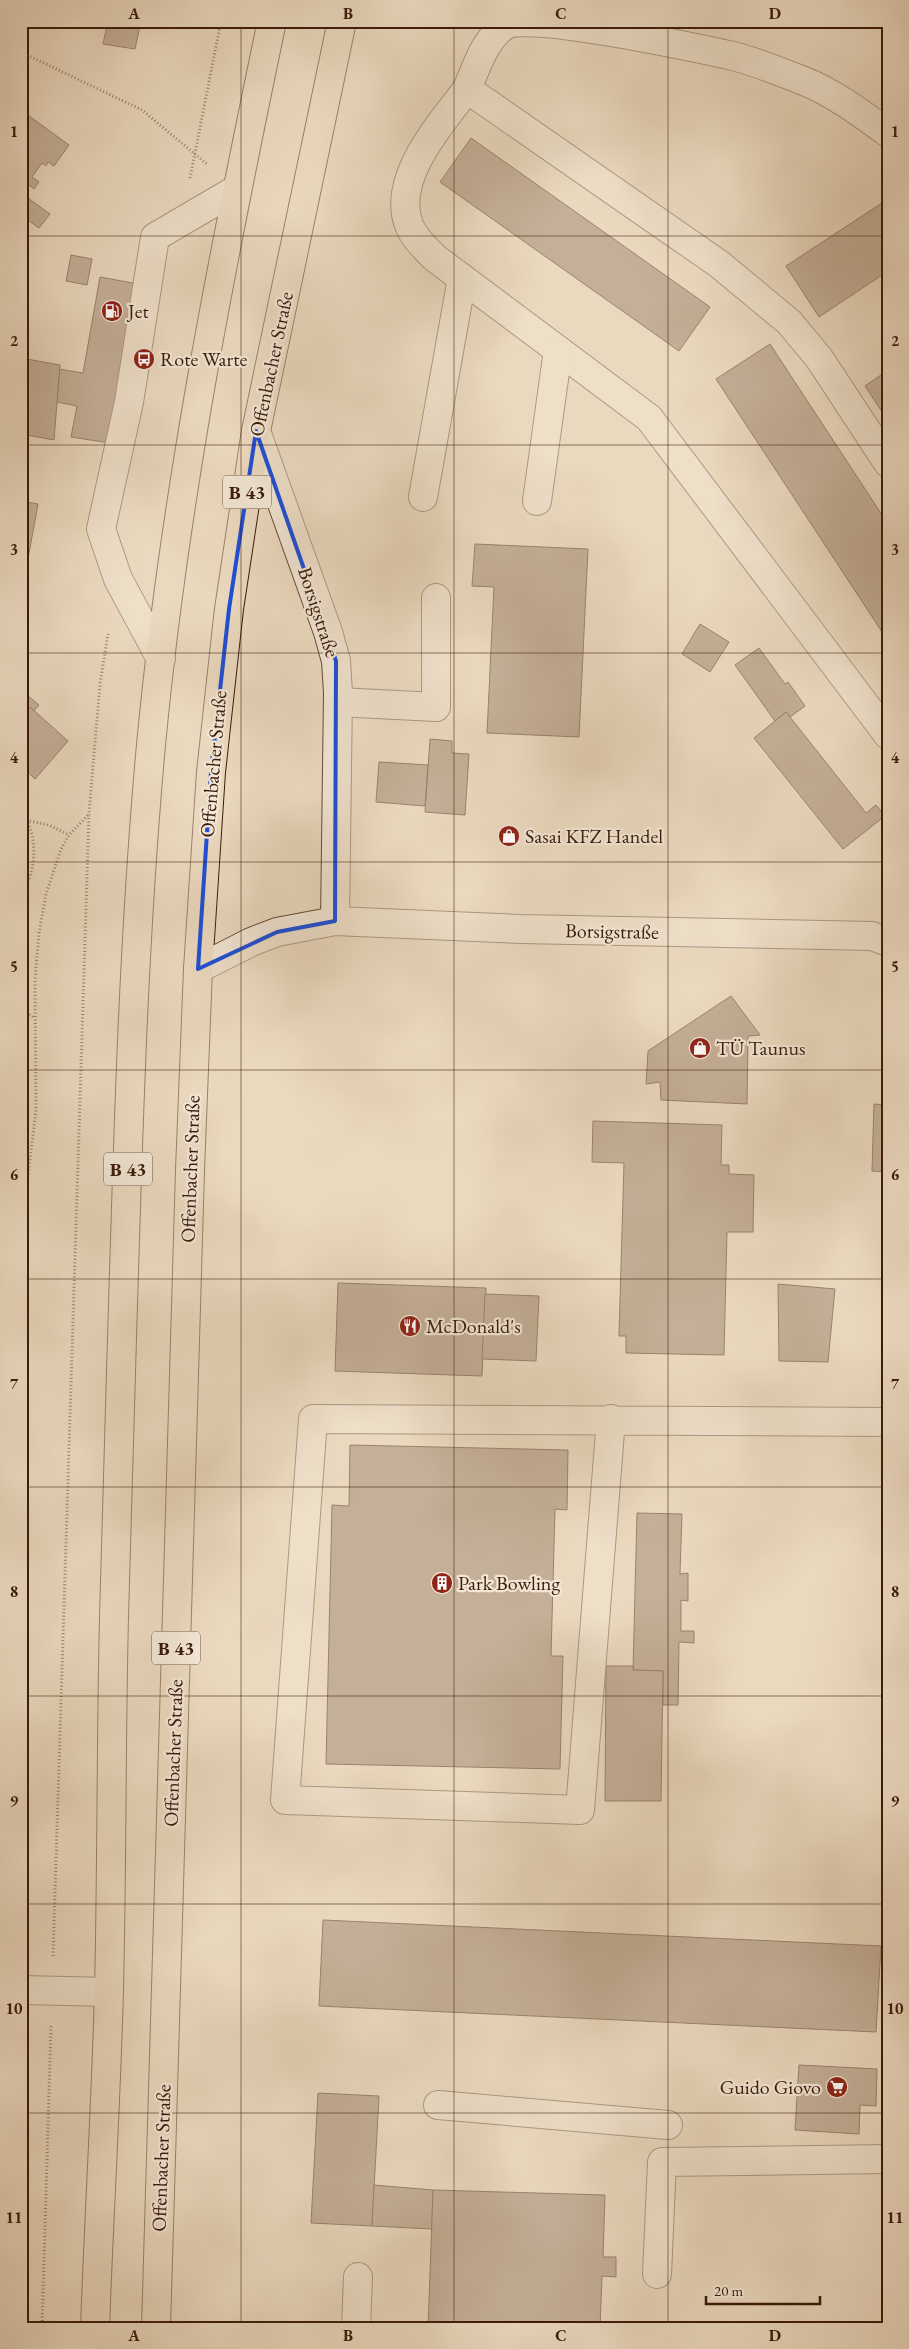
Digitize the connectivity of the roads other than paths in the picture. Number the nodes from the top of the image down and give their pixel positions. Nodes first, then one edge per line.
1 (272, 21) edge
2 (342, 21) edge
3 (569, 23) edge
4 (467, 89) junction
5 (888, 133) edge
6 (237, 190) junction
7 (462, 278) junction
8 (558, 350) junction
9 (256, 431) junction
10 (888, 463) edge
11 (423, 497) dead end
12 (537, 502) dead end
13 (436, 598) dead end
14 (161, 659) junction
15 (338, 702) junction
16 (888, 735) edge
17 (335, 921) junction
18 (888, 942) edge
19 (198, 969) junction
20 (611, 1419) junction
21 (888, 1422) edge
22 (21, 1990) edge
23 (109, 1992) junction
24 (438, 2105) dead end
25 (888, 2159) edge
26 (662, 2162) junction
27 (657, 2274) dead end
28 (358, 2277) dead end
29 (95, 2328) edge
30 (156, 2328) edge
31 (356, 2328) edge

1 - 6 main road, B 43
2 - 9 main road, Offenbacher Straße / B 43
3 - 4 street
3 - 5 street
4 - 7 street
4 - 10 street
6 - 14 main road, B 43
6 - 14 street
7 - 8 street
7 - 11 street
8 - 12 street
8 - 16 street
9 - 15 street, Borsigstraße
9 - 19 main road, Offenbacher Straße / B 43
13 - 15 street
14 - 23 main road, B 43
15 - 17 street, Borsigstraße
17 - 18 street, Borsigstraße
17 - 19 street, Borsigstraße
19 - 30 main road, Offenbacher Straße / B 43
20 - 20 street
20 - 21 street
22 - 23 street
23 - 29 main road, B 43
24 - 26 street
25 - 26 street
26 - 27 street
28 - 31 street

